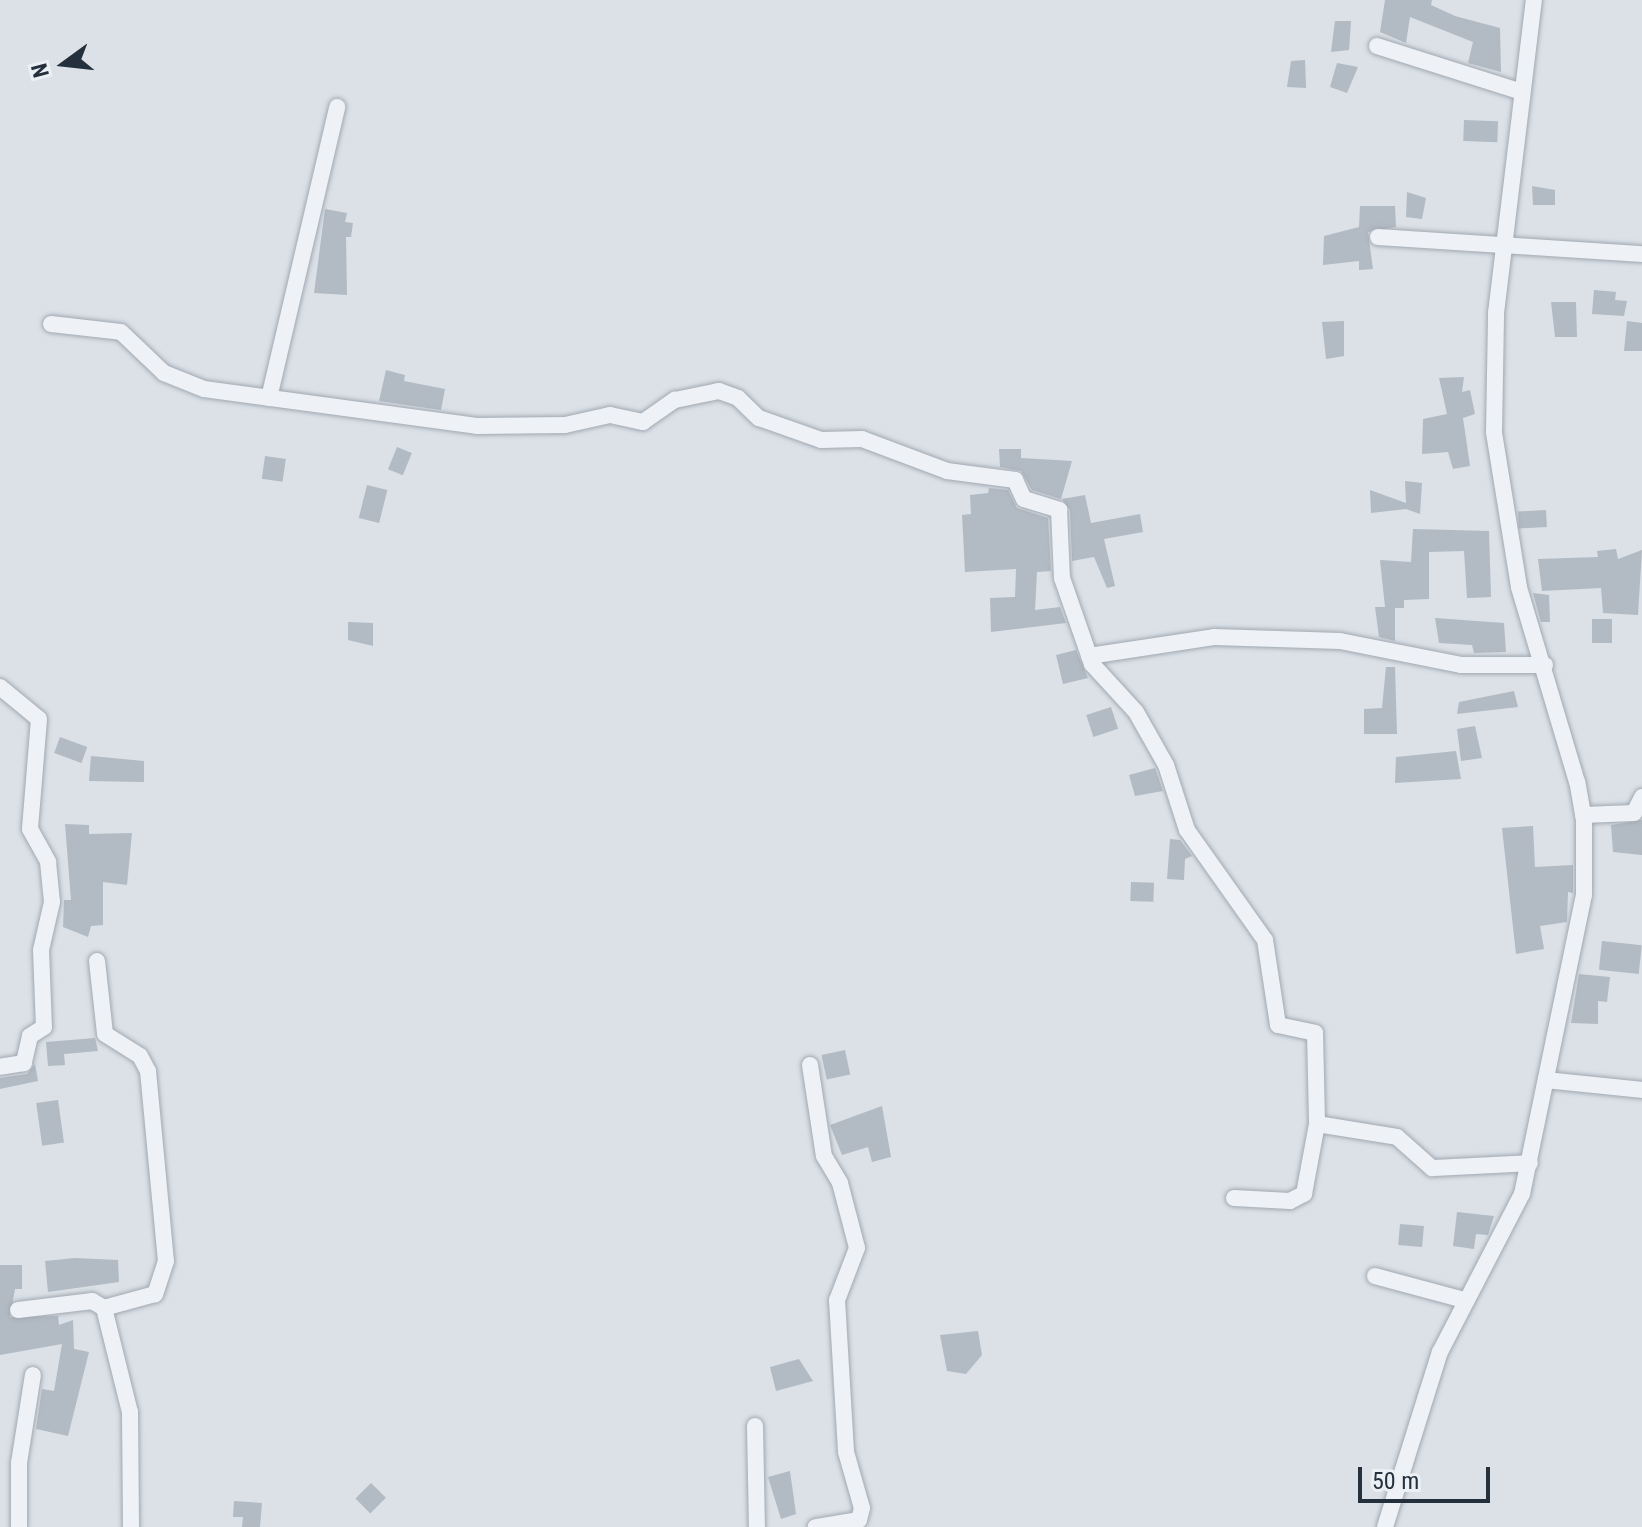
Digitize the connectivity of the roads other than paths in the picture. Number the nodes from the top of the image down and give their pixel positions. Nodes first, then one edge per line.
1 (1534, 0) edge
2 (1377, 46) dead end
3 (1522, 92) junction
4 (337, 107) dead end
5 (1378, 237) dead end
6 (1504, 245) junction
7 (1642, 254) edge
8 (51, 324) dead end
9 (269, 398) junction
10 (1089, 656) junction
11 (1545, 665) junction
12 (0, 687) edge
13 (1642, 797) edge
14 (1583, 815) junction
15 (97, 961) dead end
16 (810, 1065) dead end
17 (0, 1067) edge
18 (1546, 1080) junction
19 (1642, 1090) edge
20 (1317, 1124) junction
21 (1530, 1163) junction
22 (1234, 1198) dead end
23 (1375, 1276) dead end
24 (1464, 1300) junction
25 (104, 1308) junction
26 (18, 1310) dead end
27 (33, 1375) dead end
28 (755, 1426) dead end
29 (19, 1527) edge
30 (131, 1527) edge
31 (757, 1527) edge
32 (816, 1527) edge
33 (1385, 1527) edge

1 - 3 street
2 - 3 street
3 - 6 street
4 - 9 street
5 - 6 street
6 - 7 street
6 - 11 street
8 - 9 street
9 - 10 street
10 - 11 street
10 - 20 street
11 - 14 street
12 - 17 street
13 - 14 street
14 - 18 street
15 - 25 street
16 - 32 street
18 - 19 street
18 - 21 street
20 - 21 street
20 - 22 street
21 - 24 street
23 - 24 street
24 - 33 street
25 - 26 street
25 - 30 street
27 - 29 street
28 - 31 street

